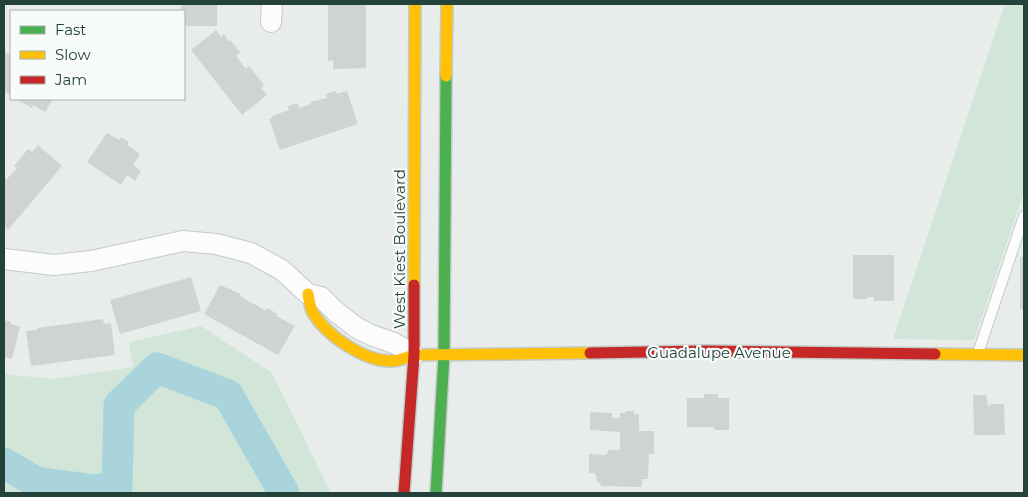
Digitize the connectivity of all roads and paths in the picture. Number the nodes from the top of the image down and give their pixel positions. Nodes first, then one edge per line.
1 (415, 4) edge
2 (447, 4) edge
3 (1024, 216) edge
4 (1022, 228) edge
5 (4, 260) edge
6 (978, 354) junction
7 (414, 355) junction
8 (444, 355) junction
9 (1024, 355) edge
10 (404, 493) edge
11 (436, 493) edge

1 - 7 main road, West Kiest Boulevard
2 - 8 main road
3 - 4 lane
4 - 6 lane
5 - 7 street
6 - 8 main road, Guadalupe Avenue
6 - 9 main road, Guadalupe Avenue
7 - 8 main road, Guadalupe Avenue
7 - 10 main road, West Kiest Boulevard
8 - 11 main road

